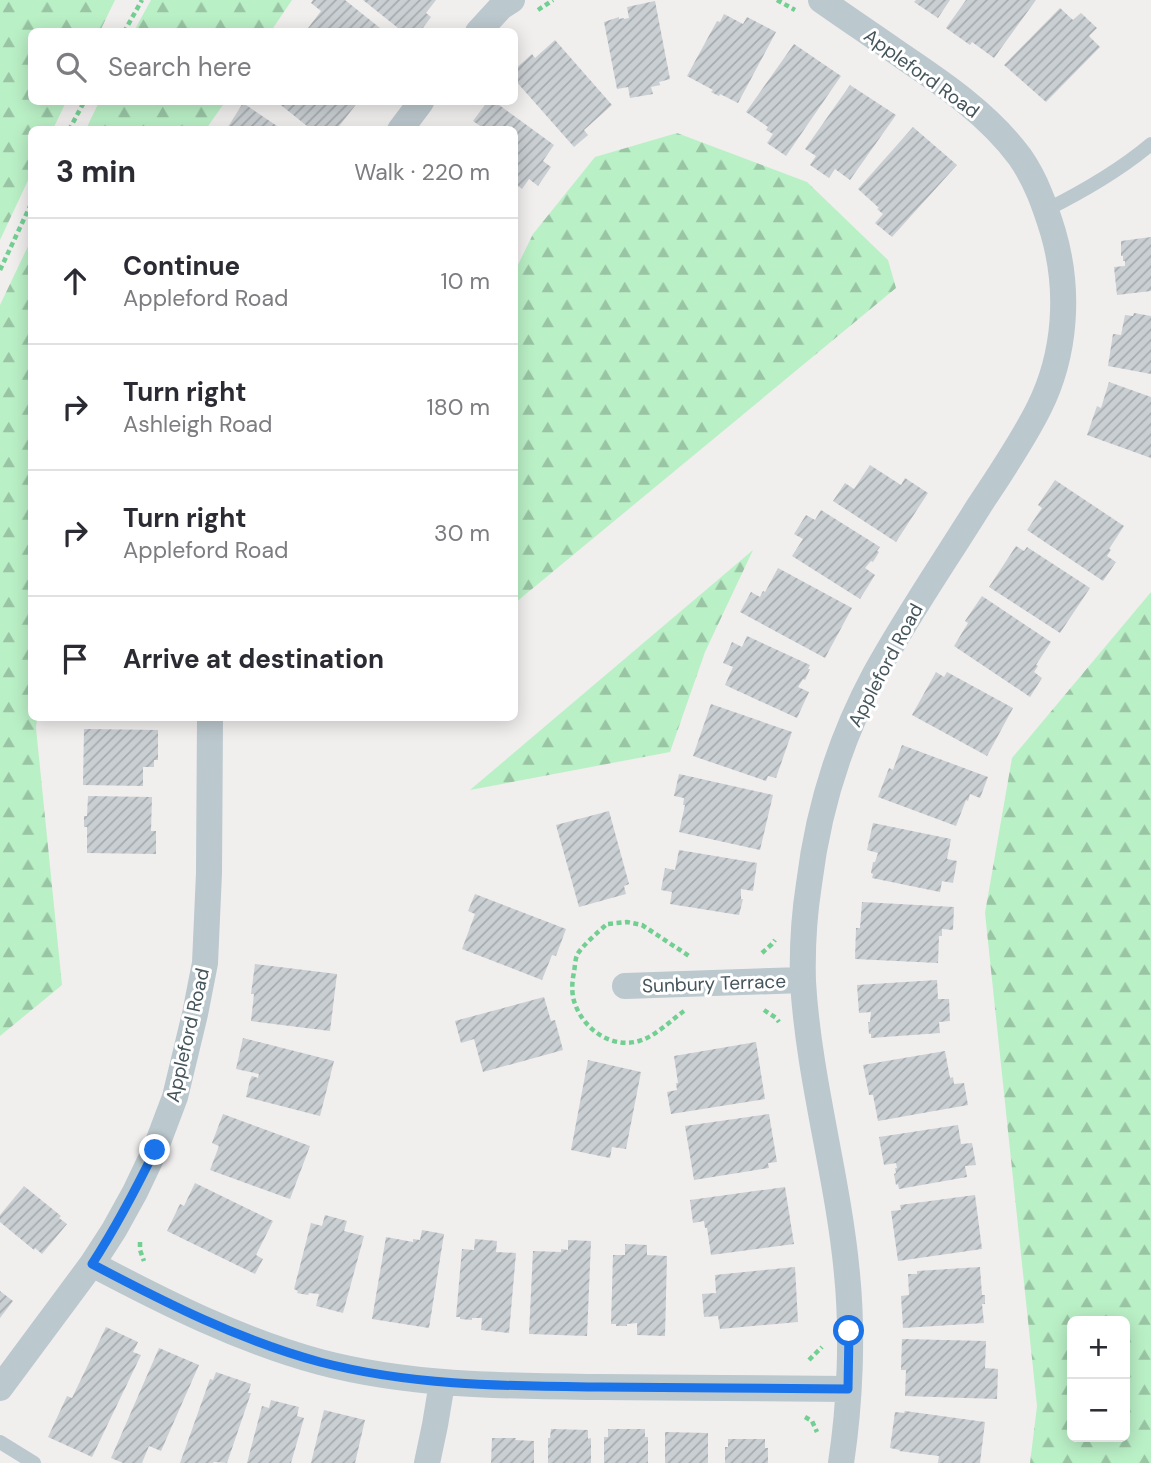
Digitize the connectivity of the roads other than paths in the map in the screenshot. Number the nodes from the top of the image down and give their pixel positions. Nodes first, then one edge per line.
1 (512, 0) edge
2 (821, 0) edge
3 (482, 28) edge
4 (419, 105) edge
5 (403, 126) edge
6 (1151, 144) edge
7 (1046, 210) junction
8 (211, 721) edge
9 (803, 980) junction
10 (625, 986) dead end
11 (92, 1264) junction
12 (442, 1383) junction
13 (0, 1388) edge
14 (848, 1389) junction
15 (0, 1443) edge
16 (34, 1463) edge
17 (427, 1463) edge
18 (841, 1463) edge

1 - 3 street
2 - 7 street, Appleford Road
4 - 5 street
6 - 7 lane
7 - 9 street, Appleford Road
8 - 11 street, Appleford Road
9 - 10 street, Sunbury Terrace
9 - 14 street, Appleford Road
11 - 12 street
11 - 13 street, Appleford Road
12 - 14 street
12 - 17 street
14 - 18 street, Appleford Road
15 - 16 lane

